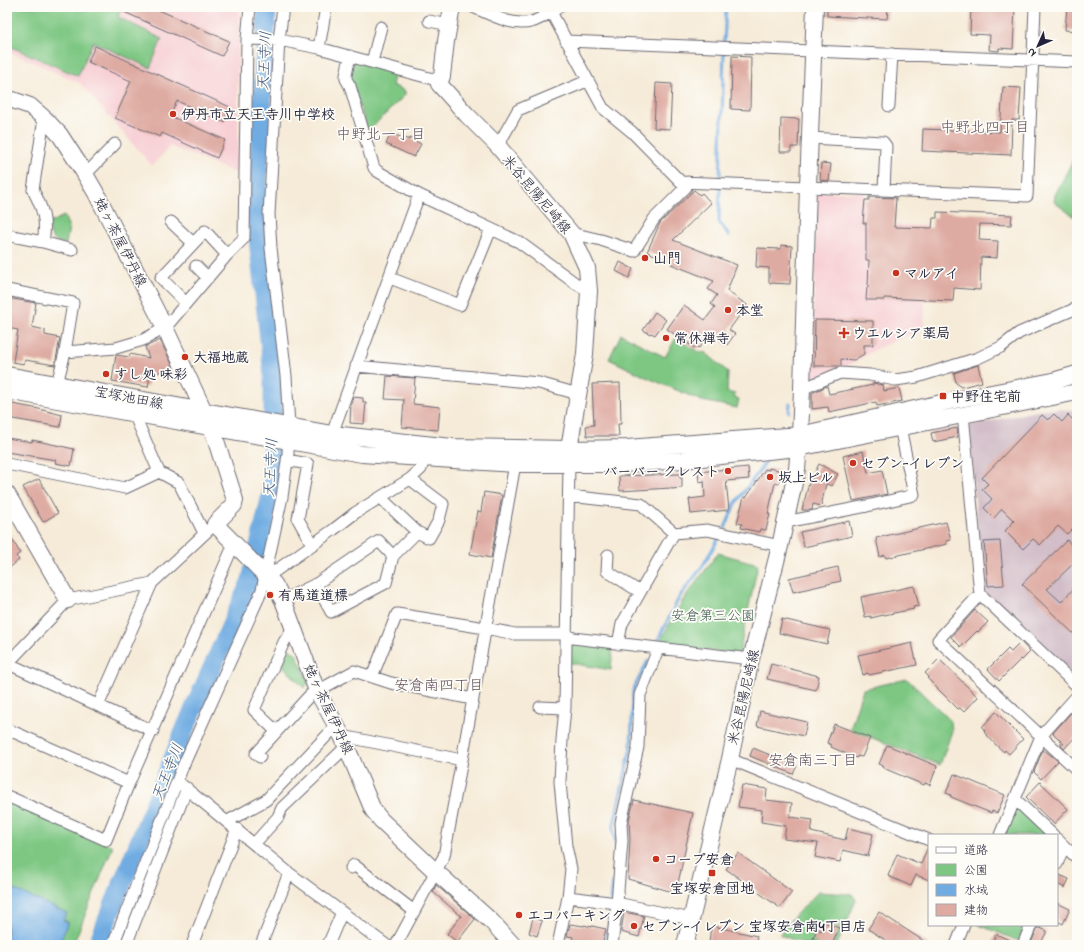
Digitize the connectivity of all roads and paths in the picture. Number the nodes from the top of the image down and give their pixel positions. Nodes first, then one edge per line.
1 (250, 7) edge
2 (283, 7) edge
3 (326, 7) edge
4 (452, 7) edge
5 (473, 7) edge
6 (815, 7) edge
7 (1035, 7) edge
8 (555, 10) edge
9 (429, 21) dead end
10 (449, 25) junction
11 (381, 27) dead end
12 (250, 39) junction
13 (277, 40) junction
14 (566, 41) junction
15 (319, 48) junction
16 (813, 51) junction
17 (892, 54) junction
18 (350, 56) junction
19 (1032, 60) junction
20 (372, 62) junction
21 (1077, 62) edge
22 (587, 80) junction
23 (439, 84) junction
24 (7, 98) edge
25 (889, 106) dead end
26 (44, 118) junction
27 (810, 138) junction
28 (497, 145) junction
29 (112, 150) dead end
30 (85, 175) junction
31 (688, 182) junction
32 (808, 186) junction
33 (884, 190) junction
34 (419, 195) junction
35 (171, 222) dead end
36 (491, 230) junction
37 (571, 233) junction
38 (7, 235) edge
39 (43, 242) junction
40 (193, 243) junction
41 (72, 250) dead end
42 (227, 255) junction
43 (196, 266) dead end
44 (161, 278) junction
45 (208, 278) junction
46 (390, 278) junction
47 (145, 289) junction
48 (7, 290) edge
49 (589, 290) junction
50 (186, 303) junction
51 (1077, 308) edge
52 (165, 328) junction
53 (65, 352) junction
54 (356, 366) junction
55 (1077, 374) edge
56 (7, 375) edge
57 (57, 384) junction
58 (802, 389) junction
59 (7, 391) edge
60 (1077, 392) edge
61 (578, 394) junction
62 (204, 411) junction
63 (134, 414) junction
64 (963, 414) junction
65 (257, 426) junction
66 (212, 428) junction
67 (900, 428) junction
68 (287, 433) junction
69 (332, 434) junction
70 (799, 441) junction
71 (569, 457) junction
72 (424, 459) junction
73 (287, 460) junction
74 (7, 464) edge
75 (515, 464) junction
76 (159, 472) junction
77 (410, 479) junction
78 (7, 494) edge
79 (569, 496) junction
80 (380, 498) junction
81 (279, 509) junction
82 (298, 519) junction
83 (785, 522) junction
84 (209, 529) junction
85 (417, 532) junction
86 (674, 533) junction
87 (234, 544) junction
88 (312, 544) junction
89 (780, 546) junction
90 (393, 556) junction
91 (608, 556) dead end
92 (264, 574) junction
93 (152, 583) junction
94 (316, 584) junction
95 (640, 592) junction
96 (980, 594) junction
97 (68, 600) junction
98 (283, 600) junction
99 (293, 628) junction
100 (485, 628) junction
101 (566, 634) junction
102 (618, 644) junction
103 (658, 649) junction
104 (751, 659) junction
105 (7, 664) edge
106 (372, 677) junction
107 (1077, 686) edge
108 (317, 691) junction
109 (1077, 696) edge
110 (473, 699) junction
111 (98, 706) junction
112 (540, 707) dead end
113 (565, 708) junction
114 (7, 728) edge
115 (153, 731) junction
116 (276, 731) junction
117 (342, 736) junction
118 (1041, 736) junction
119 (257, 754) dead end
120 (730, 759) junction
121 (462, 760) junction
122 (1077, 770) edge
123 (177, 781) junction
124 (129, 783) junction
125 (187, 788) junction
126 (7, 796) edge
127 (1015, 799) junction
128 (228, 821) junction
129 (237, 829) junction
130 (1000, 834) edge
131 (1052, 834) edge
132 (928, 840) edge
133 (1061, 842) edge
134 (255, 843) junction
135 (1058, 858) edge
136 (1077, 858) edge
137 (353, 865) dead end
138 (435, 871) junction
139 (289, 872) junction
140 (568, 898) junction
141 (617, 903) junction
142 (414, 911) junction
143 (342, 912) junction
144 (691, 919) junction
145 (964, 926) edge
146 (1031, 926) edge
147 (510, 944) edge
148 (113, 945) edge
149 (126, 945) edge
150 (192, 945) edge
151 (261, 945) edge
152 (328, 945) edge
153 (386, 945) edge
154 (396, 945) edge
155 (558, 945) edge
156 (612, 945) edge
157 (685, 945) edge
158 (956, 945) edge
159 (1023, 945) edge

1 - 12 street
2 - 13 street
3 - 15 street
4 - 10 main road
5 - 8 street
6 - 16 main road, 米谷昆陽尼崎線
7 - 19 street
8 - 14 street
9 - 10 street
10 - 23 main road
11 - 20 street
12 - 13 street
12 - 42 street
13 - 15 street
13 - 68 street
14 - 16 street
14 - 22 street
15 - 18 street
16 - 17 street
16 - 27 main road, 米谷昆陽尼崎線
17 - 19 street
17 - 25 street
18 - 20 street
18 - 34 street
19 - 21 street
19 - 33 street
20 - 23 street
22 - 28 street
22 - 31 street
23 - 28 main road, 米谷昆陽尼崎線
24 - 26 main road, 姥ヶ茶屋伊丹線
26 - 30 main road, 姥ヶ茶屋伊丹線
26 - 39 street
27 - 32 main road, 米谷昆陽尼崎線
27 - 33 street
28 - 37 main road, 米谷昆陽尼崎線
29 - 30 street
30 - 47 main road, 姥ヶ茶屋伊丹線
31 - 32 street
31 - 37 street
32 - 33 street
32 - 58 main road, 米谷昆陽尼崎線
34 - 36 street
34 - 46 street
35 - 40 street
36 - 46 street
36 - 49 street
37 - 49 main road, 米谷昆陽尼崎線
38 - 39 street
39 - 41 street
40 - 42 street
40 - 44 street
42 - 45 street
43 - 45 street
44 - 47 street
44 - 50 street
45 - 50 street
46 - 54 street
47 - 52 main road, 姥ヶ茶屋伊丹線
48 - 53 street
49 - 61 main road, 米谷昆陽尼崎線
50 - 52 street
51 - 58 street
52 - 53 street
52 - 62 main road, 姥ヶ茶屋伊丹線
53 - 57 street
54 - 61 street
54 - 69 street
55 - 70 main road
56 - 57 main road, 宝塚池田線
57 - 62 main road, 宝塚池田線
58 - 70 main road, 米谷昆陽尼崎線
59 - 63 main road
60 - 64 main road
61 - 71 main road, 米谷昆陽尼崎線
62 - 65 main road, 宝塚池田線
63 - 66 main road
63 - 76 street
64 - 67 main road
64 - 96 street
65 - 66 main road
65 - 68 main road
66 - 84 main road
67 - 70 main road
67 - 83 street
68 - 69 main road
68 - 72 main road
68 - 73 street
69 - 71 main road
70 - 71 main road
70 - 83 main road, 米谷昆陽尼崎線
71 - 75 main road
71 - 79 street
72 - 75 main road
72 - 77 street
73 - 81 street
73 - 82 street
74 - 76 street
75 - 100 street
76 - 84 street
77 - 80 street
77 - 85 street
78 - 97 main road
79 - 86 street
79 - 101 street
80 - 85 street
80 - 88 street
81 - 82 street
81 - 92 street
82 - 88 street
83 - 89 main road, 米谷昆陽尼崎線
84 - 87 main road, 姥ヶ茶屋伊丹線
84 - 93 street
85 - 90 street
86 - 89 street
86 - 95 street
87 - 92 main road, 姥ヶ茶屋伊丹線
87 - 115 street
88 - 92 street
89 - 104 main road, 米谷昆陽尼崎線
90 - 94 street
90 - 94 street
91 - 95 street
92 - 98 main road, 姥ヶ茶屋伊丹線
92 - 123 street
93 - 97 street
93 - 111 street
94 - 98 street
95 - 102 street
96 - 107 street
96 - 118 street
97 - 105 street
98 - 99 main road, 姥ヶ茶屋伊丹線
99 - 108 main road, 姥ヶ茶屋伊丹線
99 - 116 street
100 - 101 street
100 - 106 street
100 - 110 street
101 - 102 street
101 - 113 street
102 - 103 street
103 - 104 street
103 - 141 street
104 - 120 main road, 米谷昆陽尼崎線
105 - 111 street
106 - 108 street
106 - 110 street
108 - 116 street
108 - 117 main road, 姥ヶ茶屋伊丹線
109 - 118 street
110 - 121 street
111 - 115 street
112 - 113 street
113 - 140 street
114 - 124 street
115 - 124 street
116 - 119 street
117 - 121 street
117 - 128 street
117 - 134 street
117 - 138 main road, 姥ヶ茶屋伊丹線
118 - 122 street
118 - 127 street
120 - 132 street
120 - 144 main road, 米谷昆陽尼崎線
121 - 138 street
123 - 125 street
123 - 148 street
124 - 126 street
125 - 128 street
125 - 149 street
127 - 130 street
127 - 131 street
128 - 129 street
129 - 134 street
129 - 150 street
133 - 135 street
133 - 136 street
134 - 139 street
137 - 142 street
138 - 142 street
138 - 147 main road, 姥ヶ茶屋伊丹線
139 - 143 street
139 - 151 street
140 - 141 street
140 - 155 street
141 - 144 street
141 - 156 street
142 - 154 street
143 - 152 street
143 - 153 street
144 - 157 main road, 米谷昆陽尼崎線
145 - 158 street
146 - 159 street

